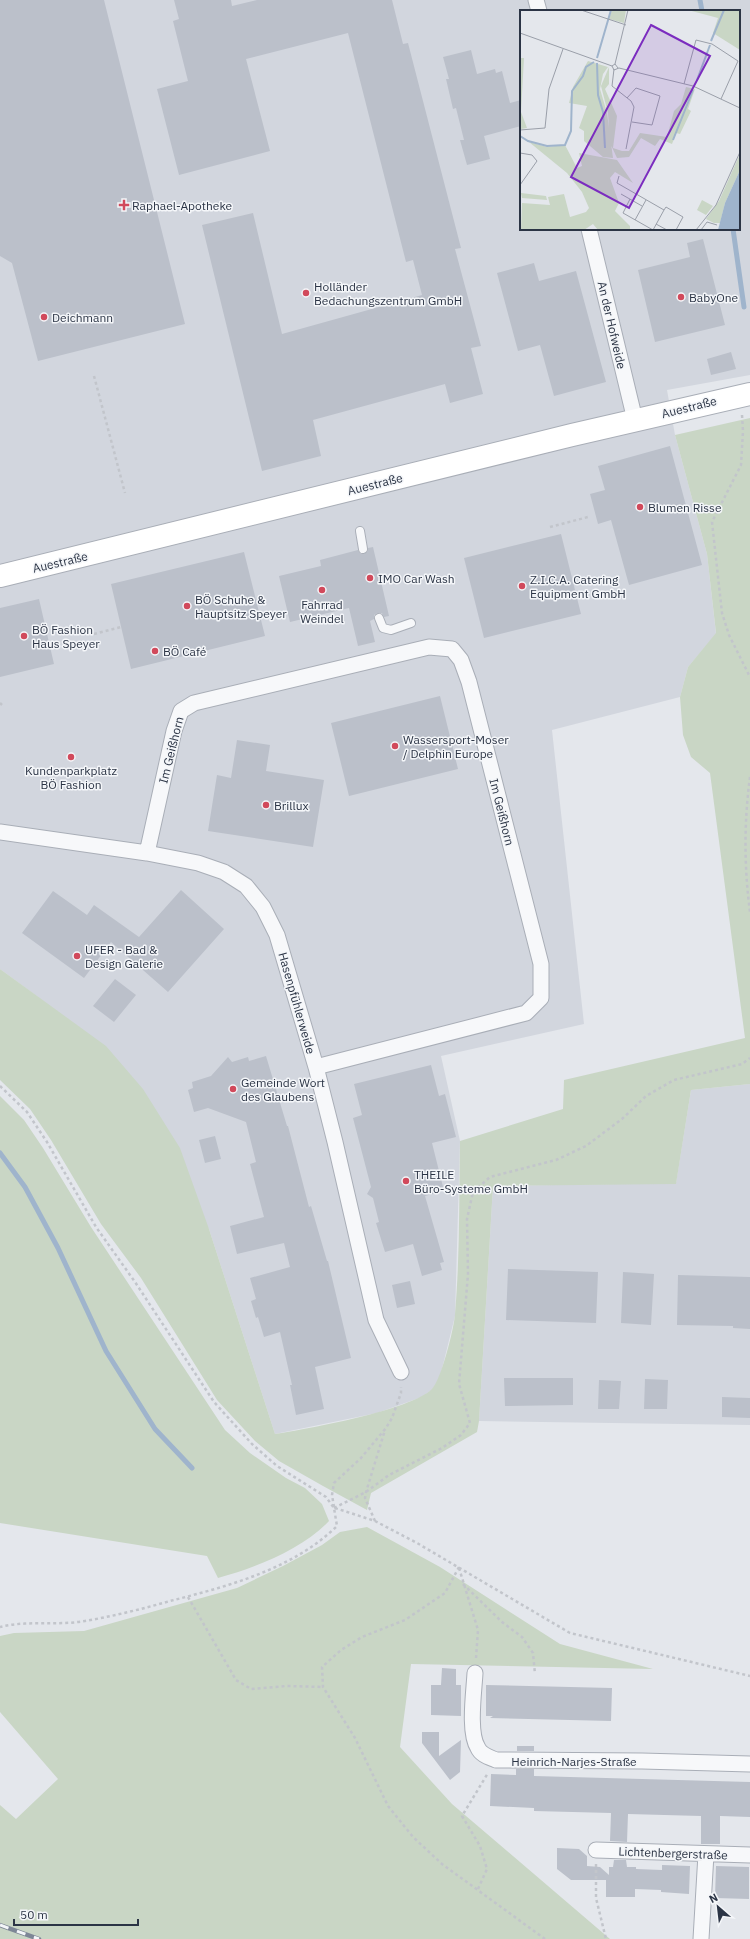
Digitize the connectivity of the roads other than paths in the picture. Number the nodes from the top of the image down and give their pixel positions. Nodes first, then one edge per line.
1 (536, 0) edge
2 (539, 10) edge
3 (590, 230) edge
4 (744, 395) edge
5 (635, 420) junction
6 (360, 531) dead end
7 (363, 549) dead end
8 (0, 576) edge
9 (379, 618) dead end
10 (411, 623) dead end
11 (0, 832) edge
12 (147, 853) junction
13 (316, 1067) junction
14 (401, 1372) road end
15 (475, 1674) road end
16 (750, 1764) edge
17 (596, 1850) road end
18 (706, 1854) junction
19 (750, 1855) edge
20 (701, 1939) edge

1 - 2 street
3 - 5 street, An der Hofweide
4 - 5 street, Auestraße
5 - 8 street, Auestraße
6 - 7 lane
9 - 10 lane
11 - 12 street, Hasenpfühlerweide
12 - 13 street, Hasenpfühlerweide
12 - 13 street, Im Geißhorn
13 - 14 street, Hasenpfühlerweide
15 - 16 street, Heinrich-Narjes-Straße
17 - 18 street, Lichtenbergerstraße
18 - 19 street, Lichtenbergerstraße
18 - 20 street

